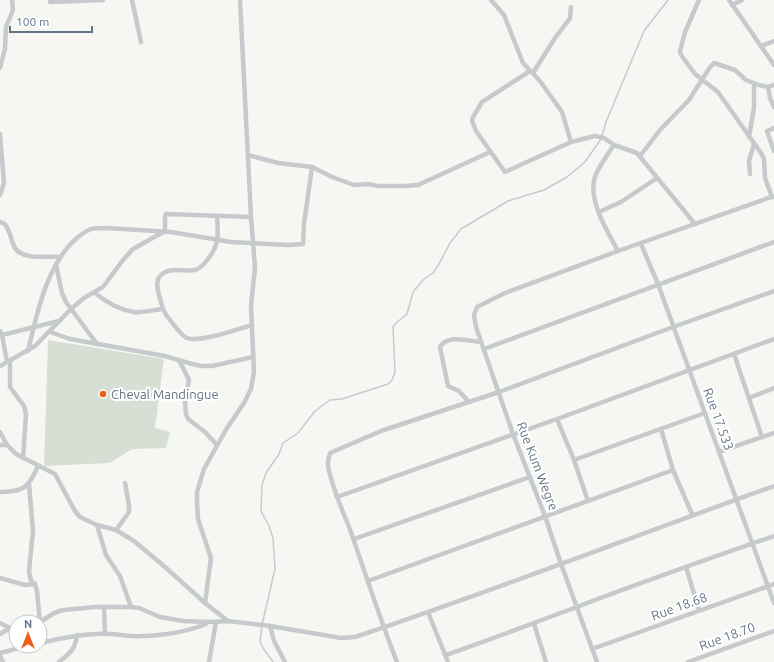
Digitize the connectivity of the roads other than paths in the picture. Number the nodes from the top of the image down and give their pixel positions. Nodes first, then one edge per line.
1 (12, 0) edge
2 (103, 0) edge
3 (132, 0) edge
4 (240, 0) edge
5 (491, 0) edge
6 (699, 0) edge
7 (729, 0) edge
8 (742, 0) edge
9 (50, 2) dead end
10 (732, 5) junction
11 (571, 7) dead end
12 (141, 42) dead end
13 (774, 42) edge
14 (761, 46) junction
15 (774, 65) edge
16 (0, 68) edge
17 (531, 72) junction
18 (702, 79) junction
19 (754, 83) junction
20 (774, 86) edge
21 (768, 87) junction
22 (774, 107) edge
23 (774, 128) edge
24 (0, 134) edge
25 (749, 137) junction
26 (572, 142) junction
27 (754, 144) junction
28 (614, 145) junction
29 (774, 151) edge
30 (490, 152) junction
31 (248, 155) junction
32 (640, 156) junction
33 (312, 167) junction
34 (750, 174) dead end
35 (657, 178) junction
36 (0, 194) edge
37 (773, 197) edge
38 (599, 212) junction
39 (217, 216) junction
40 (251, 217) junction
41 (0, 222) edge
42 (695, 224) junction
43 (165, 231) junction
44 (218, 240) junction
45 (253, 242) junction
46 (774, 242) edge
47 (641, 244) junction
48 (618, 251) junction
49 (60, 257) junction
50 (56, 265) junction
51 (658, 284) junction
52 (774, 291) edge
53 (95, 293) junction
54 (71, 309) junction
55 (162, 309) junction
56 (60, 320) junction
57 (252, 325) junction
58 (34, 327) junction
59 (673, 327) junction
60 (50, 332) junction
61 (1, 333) edge
62 (774, 340) edge
63 (481, 342) junction
64 (97, 344) junction
65 (484, 349) junction
66 (28, 351) junction
67 (734, 354) junction
68 (253, 357) junction
69 (180, 360) junction
70 (9, 361) junction
71 (0, 366) edge
72 (689, 370) junction
73 (774, 388) edge
74 (499, 392) junction
75 (748, 398) junction
76 (469, 402) junction
77 (704, 413) junction
78 (557, 419) junction
79 (661, 429) junction
80 (0, 432) edge
81 (774, 433) edge
82 (513, 434) junction
83 (762, 437) junction
84 (0, 445) edge
85 (7, 445) junction
86 (217, 446) junction
87 (719, 452) junction
88 (23, 458) junction
89 (574, 460) junction
90 (38, 466) junction
91 (673, 470) junction
92 (530, 478) junction
93 (126, 483) dead end
94 (29, 484) junction
95 (774, 486) edge
96 (0, 492) edge
97 (337, 497) junction
98 (736, 500) junction
99 (588, 501) junction
100 (692, 514) junction
101 (546, 516) junction
102 (97, 525) junction
103 (116, 530) junction
104 (774, 536) edge
105 (354, 539) junction
106 (752, 544) junction
107 (561, 564) junction
108 (686, 567) junction
109 (0, 578) edge
110 (368, 581) junction
111 (35, 584) junction
112 (774, 584) edge
113 (768, 586) junction
114 (205, 603) junction
115 (774, 603) edge
116 (104, 607) junction
117 (131, 607) junction
118 (576, 607) junction
119 (699, 610) junction
120 (428, 612) junction
121 (39, 614) edge
122 (48, 618) edge
123 (228, 621) junction
124 (209, 622) junction
125 (216, 622) junction
126 (534, 624) junction
127 (270, 626) junction
128 (384, 628) junction
129 (774, 631) edge
130 (104, 634) junction
131 (77, 635) junction
132 (48, 642) edge
133 (592, 649) junction
134 (446, 655) junction
135 (0, 656) edge
136 (3, 662) edge
137 (59, 662) edge
138 (209, 662) edge
139 (285, 662) edge
140 (398, 662) edge
141 (448, 662) edge
142 (546, 662) edge
143 (597, 662) edge
144 (688, 662) edge

1 - 16 street
2 - 9 street
3 - 12 street
4 - 31 street
5 - 17 street
6 - 18 street
7 - 10 street
8 - 10 street
10 - 14 street
11 - 17 street
13 - 14 street
14 - 15 street
17 - 26 street
17 - 30 street
18 - 19 street
18 - 25 street
18 - 32 street
19 - 21 street
19 - 25 street
20 - 21 street
21 - 22 street
23 - 29 street
24 - 36 street
25 - 27 street
26 - 28 street
26 - 30 street
27 - 34 street
27 - 37 street
28 - 32 street
28 - 38 street
30 - 33 street
31 - 33 street
31 - 40 street
32 - 35 street
33 - 45 street
35 - 38 street
35 - 42 street
37 - 42 street
38 - 48 street
39 - 40 street
39 - 43 street
39 - 44 street
40 - 45 street
41 - 49 street
42 - 47 street
43 - 44 street
43 - 49 street
43 - 53 street
44 - 45 street
44 - 55 street
45 - 57 street
46 - 51 street
47 - 48 street
47 - 51 street, Rue 17.533
48 - 63 street, Rue Kum Wegre
49 - 50 street
50 - 54 street
50 - 58 street
51 - 59 street, Rue 17.533
51 - 65 street
52 - 59 street
53 - 54 street
53 - 55 street
54 - 56 street
54 - 64 street
55 - 57 street
56 - 58 street
56 - 60 street
57 - 68 street
58 - 61 street
58 - 66 street
59 - 72 street, Rue 17.533
59 - 74 street
60 - 64 street
60 - 66 street
61 - 70 street
62 - 67 street
63 - 65 street, Rue Kum Wegre
63 - 76 street
64 - 69 street
65 - 74 street, Rue Kum Wegre
66 - 70 street
67 - 72 street
67 - 75 street
68 - 69 street
68 - 86 street
69 - 86 street
70 - 71 street
70 - 88 street
72 - 77 street, Rue 17.533
72 - 78 street
73 - 75 street
74 - 76 street
74 - 82 street, Rue Kum Wegre
75 - 83 street
76 - 97 street
77 - 79 street
77 - 87 street, Rue 17.533
78 - 82 street
78 - 89 street
79 - 89 street
79 - 91 street
80 - 85 street
81 - 83 street
82 - 92 street, Rue Kum Wegre
82 - 97 street
83 - 87 street
84 - 85 street
85 - 88 street
86 - 114 street
87 - 98 street, Rue 17.533
88 - 90 street
89 - 99 street
90 - 94 street
90 - 102 street
91 - 99 street
91 - 100 street
92 - 101 street, Rue Kum Wegre
92 - 105 street
93 - 103 street
94 - 96 street
94 - 111 street
95 - 98 street
97 - 105 street
98 - 100 street
98 - 106 street, Rue 17.533
99 - 101 street
100 - 107 street
101 - 107 street, Rue Kum Wegre
101 - 110 street
102 - 103 street
102 - 117 street
103 - 114 street
104 - 106 street
105 - 110 street
106 - 108 street
106 - 113 street, Rue 17.533
107 - 118 street, Rue Kum Wegre
107 - 120 street
108 - 118 street
108 - 119 street
109 - 111 street
110 - 128 street
111 - 121 street
112 - 113 street, Rue 18.68
113 - 115 street, Rue 17.533
113 - 119 street, Rue 18.68
114 - 123 street
116 - 117 street
116 - 122 street
116 - 130 street
117 - 124 street
118 - 126 street
118 - 133 street, Rue Kum Wegre
119 - 133 street, Rue 18.68
120 - 128 street
120 - 134 street
123 - 125 street
123 - 127 street
124 - 125 street
124 - 130 street
125 - 138 street
126 - 134 street
126 - 142 street
127 - 128 street
127 - 139 street
128 - 140 street
129 - 144 street, Rue 18.70
130 - 131 street
131 - 132 street
131 - 137 street
133 - 143 street, Rue Kum Wegre
134 - 141 street
135 - 136 street

